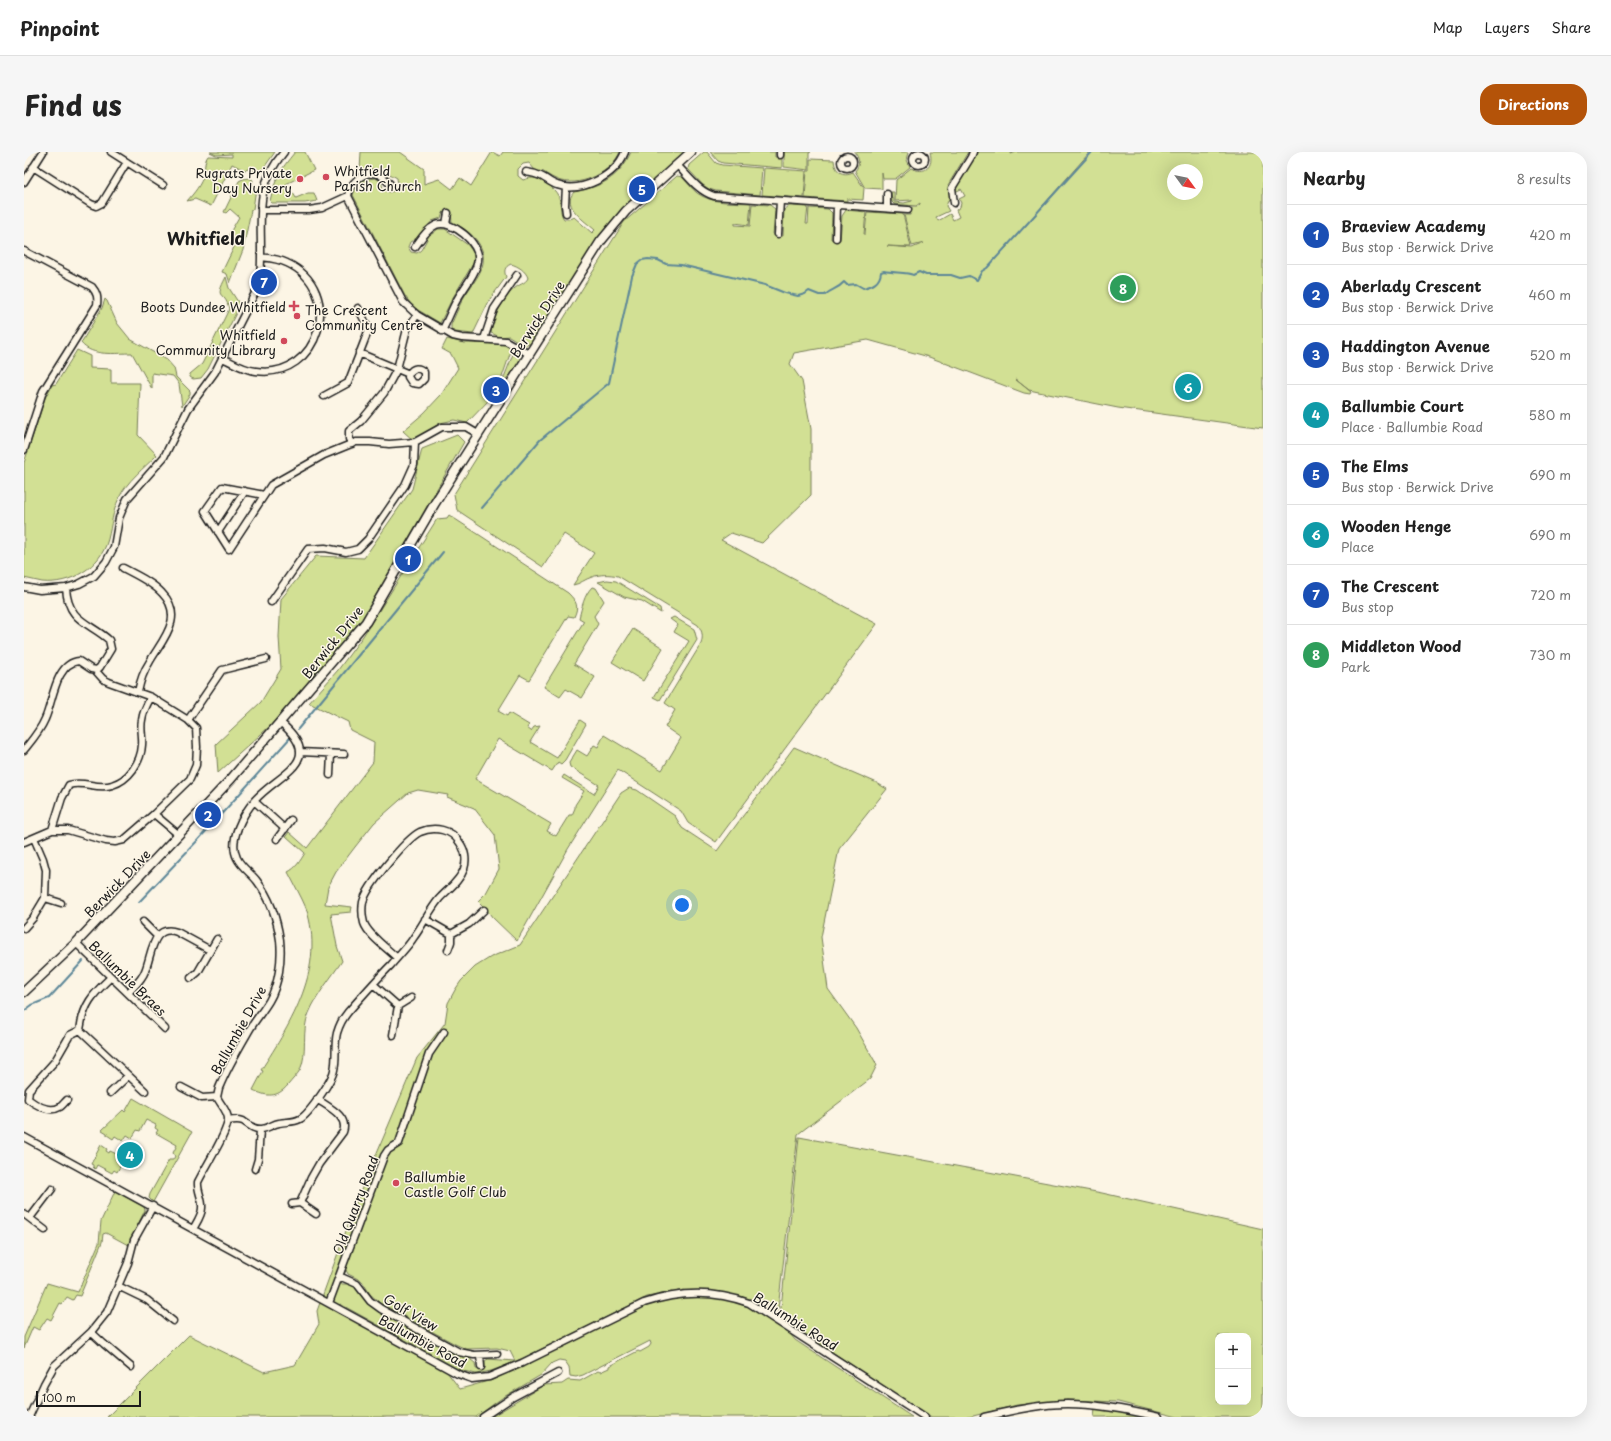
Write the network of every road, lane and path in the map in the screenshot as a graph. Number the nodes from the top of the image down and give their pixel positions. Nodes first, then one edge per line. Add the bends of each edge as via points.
1 (43, 152) edge
2 (111, 152) edge
3 (284, 152) edge
4 (625, 152) edge
5 (691, 152) edge
6 (972, 152) edge
7 (127, 162) junction
8 (677, 165) junction
9 (33, 168) junction
10 (526, 172) dead end
11 (24, 182) edge
12 (390, 184) dead end
13 (163, 185) dead end
14 (566, 187) junction
15 (887, 194) dead end
16 (348, 196) junction
17 (780, 201) junction
18 (954, 203) dead end
19 (838, 205) junction
20 (887, 208) junction
21 (260, 210) junction
22 (908, 210) dead end
23 (448, 213) dead end
24 (566, 214) dead end
25 (446, 224) junction
26 (778, 234) dead end
27 (836, 238) dead end
28 (415, 247) dead end
29 (24, 251) edge
30 (261, 257) junction
31 (517, 274) dead end
32 (358, 308) dead end
33 (417, 315) junction
34 (442, 331) junction
35 (484, 339) junction
36 (359, 353) junction
37 (529, 354) junction
38 (223, 358) junction
39 (397, 369) junction
40 (409, 374) dead end
41 (324, 396) dead end
42 (478, 434) junction
43 (415, 442) junction
44 (352, 444) junction
45 (24, 450) edge
46 (245, 491) junction
47 (264, 495) junction
48 (218, 532) junction
49 (123, 568) dead end
50 (24, 587) edge
51 (66, 588) junction
52 (271, 602) dead end
53 (266, 659) dead end
54 (95, 670) junction
55 (138, 692) junction
56 (151, 697) junction
57 (188, 720) junction
58 (280, 722) junction
59 (24, 750) edge
60 (300, 752) junction
61 (331, 754) junction
62 (344, 754) dead end
63 (330, 775) dead end
64 (254, 801) junction
65 (154, 814) junction
66 (291, 820) dead end
67 (285, 829) junction
68 (52, 830) junction
69 (179, 835) junction
70 (34, 838) junction
71 (277, 839) dead end
72 (24, 842) edge
73 (45, 898) junction
74 (61, 903) dead end
75 (484, 910) dead end
76 (425, 918) junction
77 (143, 922) dead end
78 (24, 928) edge
79 (451, 934) junction
80 (157, 936) junction
81 (217, 939) dead end
82 (76, 943) junction
83 (210, 950) junction
84 (448, 950) dead end
85 (397, 958) junction
86 (111, 977) junction
87 (191, 978) dead end
88 (373, 984) junction
89 (24, 992) edge
90 (128, 993) junction
91 (411, 998) dead end
92 (398, 1006) junction
93 (165, 1029) dead end
94 (80, 1030) junction
95 (444, 1032) dead end
96 (393, 1035) dead end
97 (128, 1076) junction
98 (181, 1087) dead end
99 (145, 1091) dead end
100 (110, 1093) dead end
101 (217, 1097) junction
102 (26, 1098) edge
103 (67, 1100) dead end
104 (317, 1100) junction
105 (228, 1121) junction
106 (260, 1130) junction
107 (24, 1137) edge
108 (255, 1169) dead end
109 (52, 1189) dead end
110 (300, 1203) junction
111 (292, 1204) dead end
112 (153, 1206) junction
113 (24, 1214) edge
114 (316, 1214) dead end
115 (30, 1218) junction
116 (193, 1229) junction
117 (45, 1230) dead end
118 (340, 1276) junction
119 (118, 1286) junction
120 (329, 1304) junction
121 (173, 1321) dead end
122 (91, 1332) junction
123 (497, 1354) dead end
124 (480, 1355) junction
125 (131, 1367) dead end
126 (481, 1367) dead end
127 (558, 1373) dead end
128 (30, 1417) edge
129 (483, 1417) edge
130 (925, 1417) edge
131 (984, 1417) edge
132 (1159, 1417) edge

1 - 9 street
2 - 7 street
3 - 21 street via 266,182
4 - 14 street via 616,168 607,175 595,182
5 - 8 street, Berwick Drive
6 - 18 street via 952,188
7 - 9 street via 102,203 96,206
7 - 13 street
8 - 17 street via 698,188 714,196
8 - 37 street, Berwick Drive via 626,211 601,241
9 - 11 street
10 - 14 street
12 - 16 street via 379,174 359,177 353,183
14 - 24 street
15 - 20 street
16 - 21 street via 322,208
16 - 33 street via 403,302
17 - 19 street
17 - 26 street
19 - 20 street
19 - 27 street
20 - 22 street
21 - 30 street
23 - 25 street
25 - 28 street via 430,229
25 - 34 street via 472,242 479,259
29 - 45 street via 92,287 98,298 97,305 43,391
30 - 38 street via 261,278
30 - 38 street via 288,263 311,283 320,305 321,316 316,336 310,347 293,364 271,372 246,369
31 - 35 street via 494,309
32 - 36 street via 369,328
33 - 34 street
33 - 39 street via 407,329
34 - 35 street via 462,338
35 - 37 street via 506,341
36 - 39 street
36 - 41 street via 348,383
37 - 42 street, Berwick Drive
38 - 51 street via 188,409 164,457 127,500 121,514 114,547 106,562 94,576
39 - 40 street
39 - 44 street via 384,393 361,421 349,431
42 - 43 street via 466,427 442,427
42 - 58 street, Berwick Drive via 366,622
43 - 44 street
43 - 52 street via 414,465 405,484 368,539 358,549 346,552 325,548 308,549
44 - 47 street via 324,455 282,478 271,485
46 - 47 street
46 - 48 street
46 - 48 street via 222,487 205,511
47 - 48 street via 229,549
49 - 55 street via 158,589 168,601 171,611 170,628 145,670
50 - 51 street via 40,590
51 - 54 street via 68,601 77,617 110,643 110,652 100,668
53 - 57 street via 222,670
54 - 55 street via 109,682
54 - 59 street via 83,663 74,662 63,670 45,719
55 - 56 street
56 - 57 street
56 - 68 street via 141,722 141,751 135,767 129,775 112,785 69,785
57 - 65 street via 196,728 196,765 190,779
58 - 60 street via 294,734
58 - 69 street, Berwick Drive
60 - 61 street
60 - 64 street, Ballumbie Drive via 293,769
61 - 62 street
61 - 63 street
64 - 67 street
64 - 101 street, Ballumbie Drive via 242,821 234,849 238,859 257,881 276,917 280,962 270,1000 250,1028 222,1080
65 - 68 street via 124,840 115,842 68,830
65 - 69 street
66 - 67 street
67 - 71 street
68 - 70 street
69 - 82 street, Berwick Drive
70 - 72 street
70 - 73 street via 46,870
73 - 74 street
73 - 78 street via 34,918
75 - 79 street via 469,924
76 - 79 street
76 - 85 street via 414,938
76 - 85 street via 464,869 465,858 459,840 442,830 429,829 419,833 405,845 368,890 363,901 362,912 368,931
77 - 80 street
79 - 84 street
80 - 83 street via 171,930
80 - 90 street via 146,971
81 - 83 street
82 - 86 street, Ballumbie Braes
82 - 89 street, Berwick Drive
83 - 87 street via 198,972
85 - 88 street
86 - 90 street, Ballumbie Braes
86 - 94 street via 87,1004
88 - 92 street
88 - 104 street via 342,1021 337,1033 334,1072
90 - 93 street, Ballumbie Braes
91 - 92 street
92 - 96 street
94 - 97 street
94 - 102 street via 70,1035 55,1061 29,1090
95 - 118 street, Old Quarry Road via 429,1054 399,1143 384,1156
97 - 99 street
97 - 100 street
98 - 101 street via 202,1098
101 - 105 street via 227,1114
102 - 103 street via 38,1106 50,1109 59,1108
104 - 106 street via 299,1120 279,1123
104 - 110 street via 338,1114 345,1126 319,1164
105 - 106 street via 242,1121
105 - 116 street via 198,1182 197,1190 203,1206
106 - 108 street
107 - 112 street, Ballumbie Road
109 - 115 street
110 - 111 street
110 - 114 street
112 - 116 street, Ballumbie Road
112 - 119 street via 134,1240
113 - 115 street
115 - 117 street
116 - 120 street, Ballumbie Road
118 - 120 street, Old Quarry Road
118 - 124 street, Golf View via 357,1284 381,1310 460,1352
119 - 121 street via 147,1300
119 - 122 street via 107,1312
120 - 130 street, Ballumbie Road via 458,1374 472,1379 489,1377 522,1363 656,1299 707,1293 732,1297 749,1303
122 - 125 street
122 - 128 street via 54,1366
123 - 124 street, Golf View
124 - 126 street
127 - 129 street via 513,1397
131 - 132 street via 1066,1404 1095,1405

